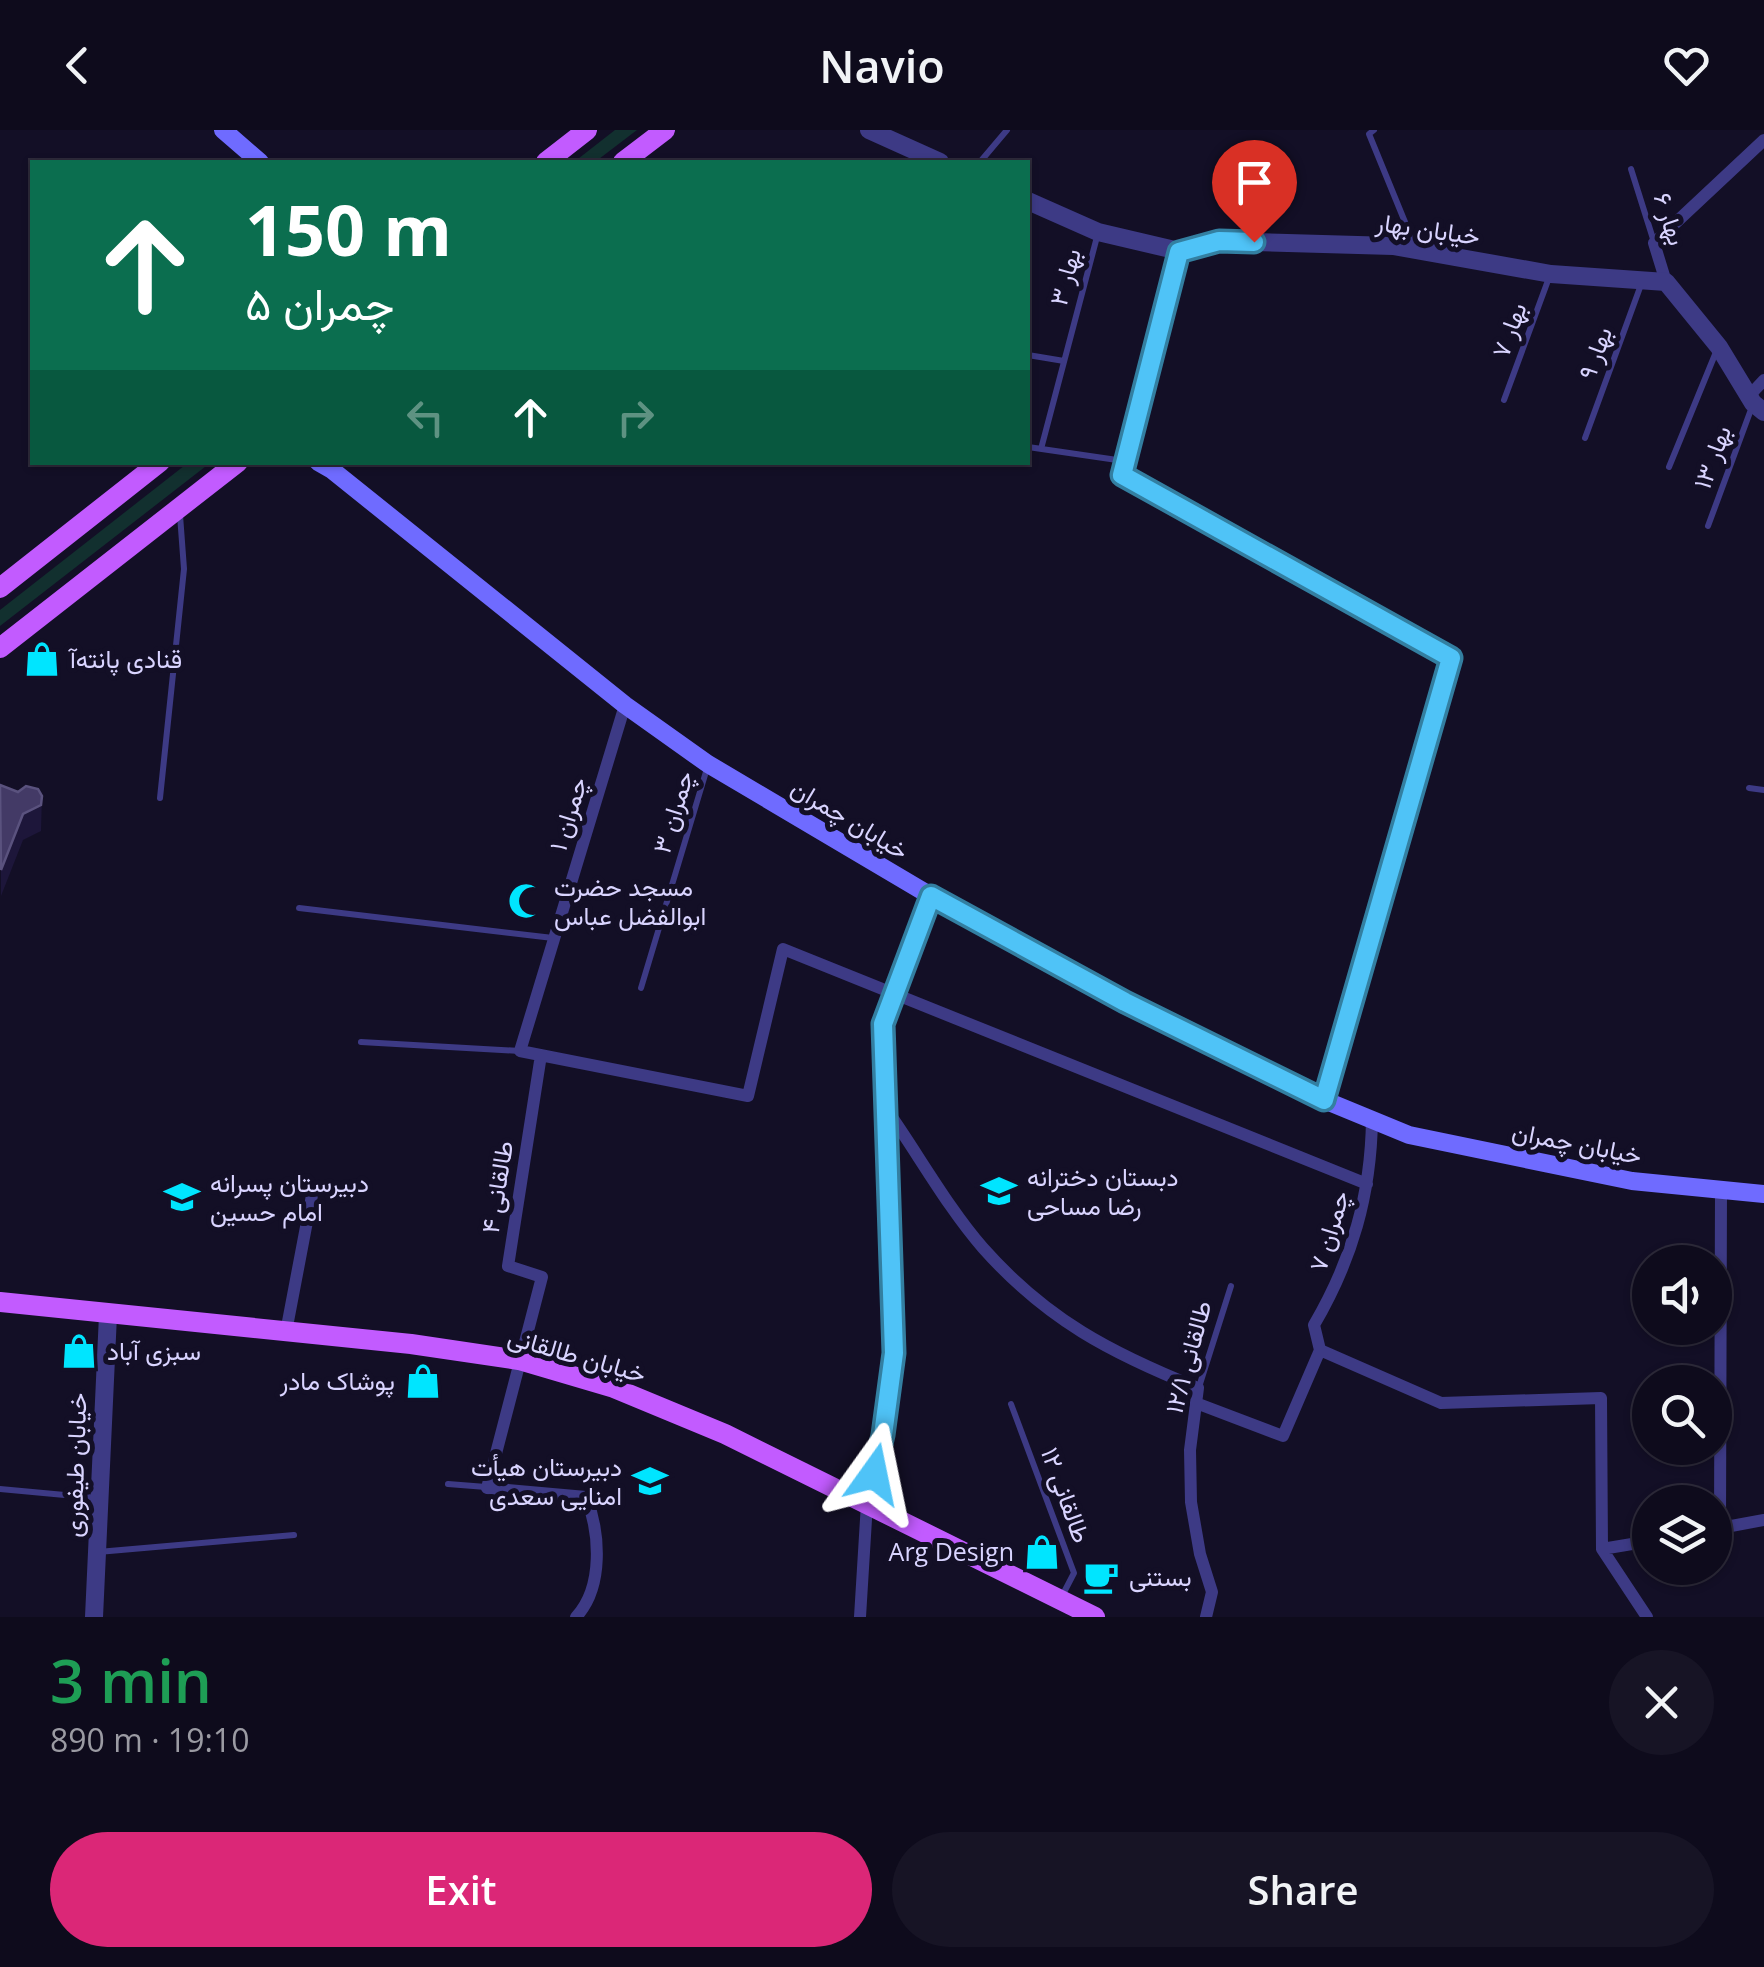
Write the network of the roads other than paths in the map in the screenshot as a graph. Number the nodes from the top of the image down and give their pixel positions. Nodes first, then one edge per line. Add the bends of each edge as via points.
1 (223, 130) edge
2 (587, 130) edge
3 (665, 130) edge
4 (869, 130) edge
5 (1007, 130) edge
6 (1374, 130) edge
7 (1764, 140) edge
8 (258, 160) edge
9 (549, 160) edge
10 (626, 160) edge
11 (936, 160) edge
12 (982, 160) edge
13 (1631, 169) dead end
14 (1030, 202) edge
15 (1098, 232) junction
16 (1654, 243) junction
17 (1417, 250) junction
18 (1179, 252) junction
19 (1551, 274) junction
20 (1642, 281) junction
21 (1666, 282) junction
22 (1718, 346) junction
23 (1030, 355) edge
24 (1064, 361) junction
25 (1764, 380) edge
26 (1504, 400) dead end
27 (1755, 404) edge
28 (1585, 438) dead end
29 (1030, 447) edge
30 (1041, 449) junction
31 (1125, 462) junction
32 (156, 465) edge
33 (234, 465) edge
34 (323, 465) edge
35 (1668, 467) dead end
36 (180, 508) junction
37 (1708, 526) dead end
38 (0, 588) edge
39 (0, 648) edge
40 (624, 705) junction
41 (708, 764) junction
42 (1749, 788) dead end
43 (1764, 790) edge
44 (160, 798) dead end
45 (931, 896) junction
46 (299, 908) dead end
47 (554, 938) junction
48 (641, 988) dead end
49 (894, 994) junction
50 (362, 1042) dead end
51 (520, 1050) junction
52 (541, 1055) junction
53 (1324, 1100) junction
54 (886, 1108) junction
55 (1372, 1119) junction
56 (1367, 1184) junction
57 (314, 1190) dead end
58 (1720, 1190) junction
59 (1764, 1194) edge
60 (1231, 1286) dead end
61 (0, 1302) edge
62 (108, 1315) junction
63 (286, 1332) junction
64 (1320, 1350) junction
65 (520, 1360) junction
66 (1197, 1396) junction
67 (1011, 1404) dead end
68 (448, 1484) dead end
69 (1717, 1485) edge
70 (487, 1488) junction
71 (0, 1489) edge
72 (99, 1498) junction
73 (867, 1503) junction
74 (1764, 1520) edge
75 (1732, 1526) edge
76 (294, 1535) dead end
77 (1632, 1544) edge
78 (1602, 1550) junction
79 (96, 1552) junction
80 (1061, 1599) junction
81 (94, 1617) edge
82 (576, 1617) edge
83 (860, 1617) edge
84 (1095, 1617) edge
85 (1206, 1617) edge
86 (1647, 1617) edge

1 - 8 main road
2 - 9 main road
3 - 10 main road
4 - 11 street
5 - 12 lane
6 - 17 lane via 1369,134
7 - 16 street
13 - 16 lane, بهار ۶
14 - 15 street, خیابان بهار
15 - 18 street, خیابان بهار
15 - 24 lane, بهار ۳
16 - 21 street, بهار ۶
17 - 18 street, خیابان بهار via 1219,241
17 - 19 street, خیابان بهار
18 - 31 street
19 - 20 street, خیابان بهار
19 - 26 lane, بهار ۷
20 - 21 street, خیابان بهار
20 - 28 lane, بهار ۹
21 - 22 street
22 - 27 street
22 - 35 lane
23 - 24 lane
24 - 30 lane, بهار ۳
25 - 27 street
27 - 37 lane, بهار ۱۳
29 - 30 lane
30 - 31 lane
31 - 53 street via 1122,475 1451,658
32 - 38 main road
33 - 36 main road
34 - 40 main road, خیابان چمران
36 - 39 main road
36 - 44 lane via 184,569
40 - 41 main road, خیابان چمران
40 - 47 street, چمران ۱
41 - 45 main road, خیابان چمران
41 - 48 lane, چمران ۳
42 - 43 lane
45 - 49 street
45 - 53 main road, خیابان چمران
46 - 47 lane
47 - 51 street, چمران ۱
49 - 52 street via 783,950 748,1096
49 - 54 street via 883,1024
49 - 56 street
50 - 51 lane
51 - 52 street
52 - 65 street, طالقانی ۴ via 508,1266 542,1277
53 - 55 main road, خیابان چمران
54 - 66 street via 981,1246 1024,1290 1072,1328
54 - 73 street via 894,1353
55 - 56 street, چمران ۷
55 - 58 main road, خیابان چمران via 1409,1134 1632,1180
56 - 64 street, چمران ۷ via 1352,1247 1314,1326
57 - 63 street
58 - 59 main road, خیابان چمران
58 - 69 street
60 - 66 lane, طالقانی ۱۲/۱
61 - 62 main road, خیابان طالقانی
62 - 63 main road, خیابان طالقانی
62 - 72 street, خیابان طیفوری
63 - 65 main road, خیابان طالقانی
64 - 66 street, چمران ۷ via 1283,1436
64 - 78 street via 1442,1403 1601,1398
65 - 70 street
65 - 73 main road, خیابان طالقانی via 614,1388
66 - 85 street, طالقانی ۱۲/۱ via 1191,1502 1212,1592
67 - 80 lane, طالقانی ۱۲ via 1074,1573
68 - 70 lane
70 - 82 street via 586,1497 597,1548 594,1576
71 - 72 lane
72 - 79 street, خیابان طیفوری
73 - 80 main road, خیابان طالقانی
73 - 83 street
74 - 75 street
76 - 79 lane
77 - 78 street
78 - 86 street
79 - 81 street, خیابان طیفوری
80 - 84 main road, خیابان طالقانی

